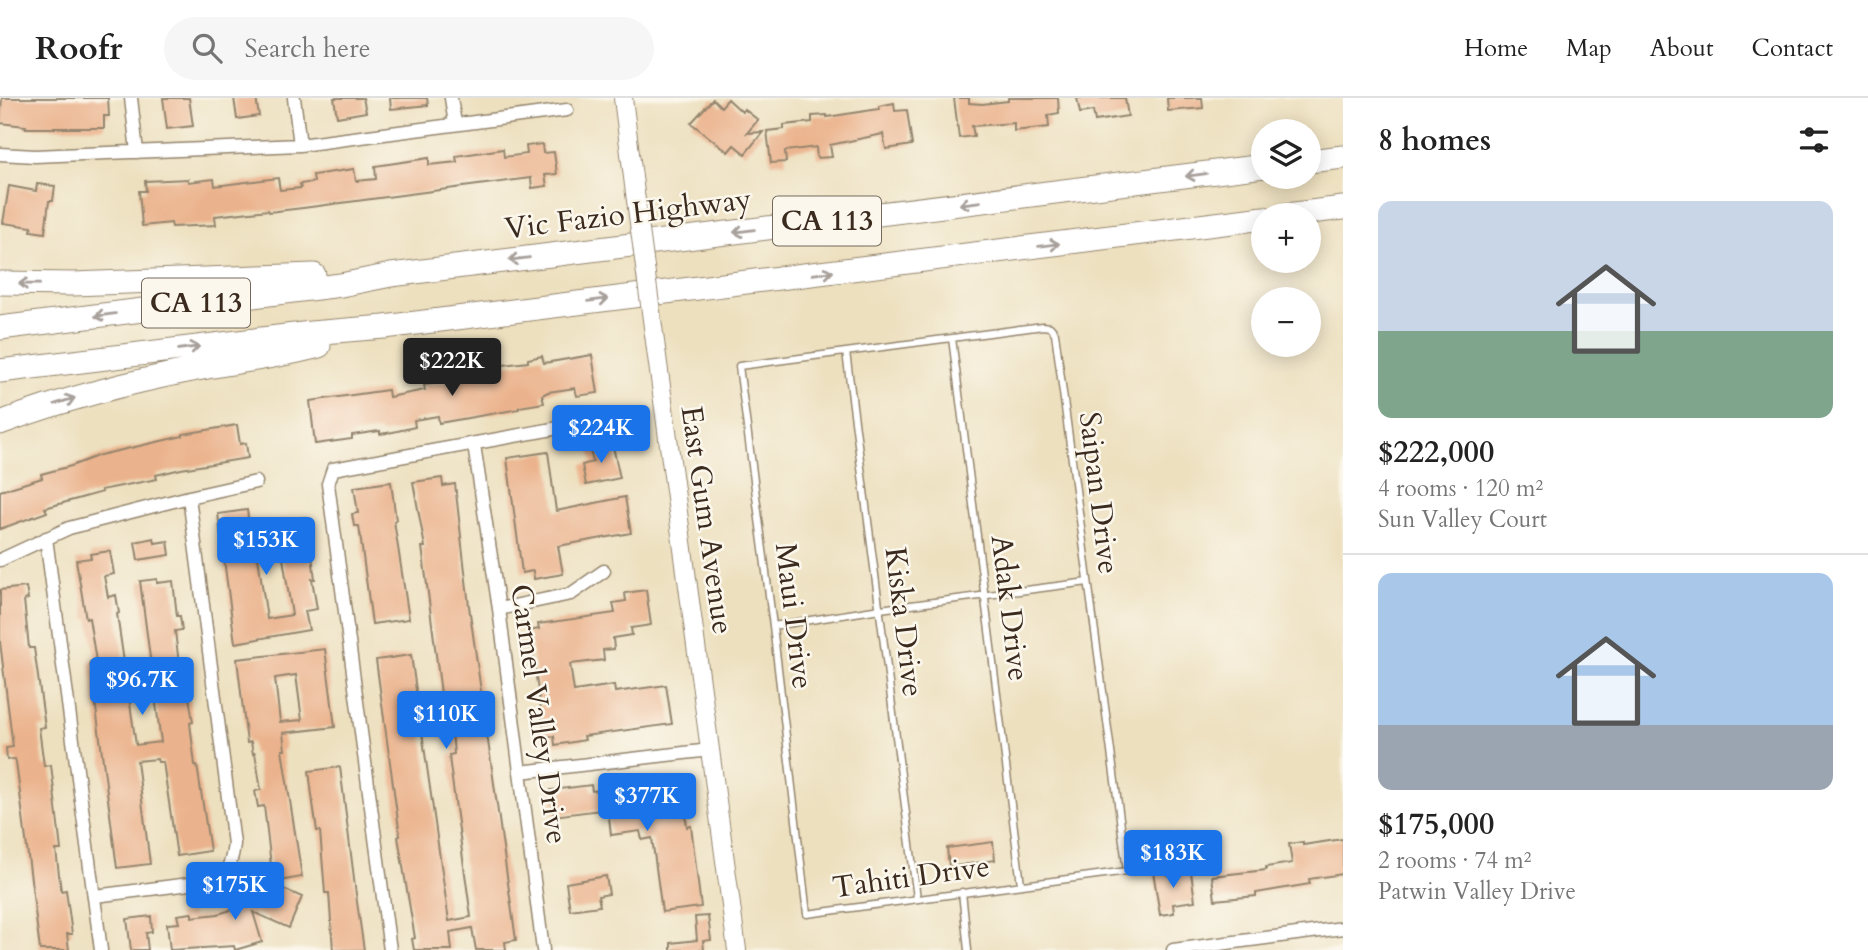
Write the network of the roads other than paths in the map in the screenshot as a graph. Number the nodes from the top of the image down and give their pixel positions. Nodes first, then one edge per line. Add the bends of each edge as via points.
1 (131, 98) edge
2 (294, 98) edge
3 (451, 98) edge
4 (623, 98) edge
5 (567, 110) dead end
6 (455, 124) junction
7 (300, 145) junction
8 (137, 152) junction
9 (0, 154) edge
10 (1342, 157) edge
11 (1321, 160) edge
12 (1251, 168) edge
13 (1343, 208) edge
14 (1321, 211) edge
15 (1251, 220) edge
16 (1343, 223) edge
17 (1217, 224) junction
18 (1321, 224) edge
19 (1251, 225) edge
20 (391, 275) junction
21 (0, 283) edge
22 (384, 327) junction
23 (0, 328) edge
24 (951, 338) junction
25 (846, 352) junction
26 (739, 366) joint
27 (0, 371) edge
28 (0, 424) edge
29 (564, 427) dead end
30 (474, 445) junction
31 (256, 482) dead end
32 (189, 497) junction
33 (46, 538) junction
34 (0, 560) edge
35 (604, 571) dead end
36 (1088, 582) junction
37 (986, 596) junction
38 (499, 609) junction
39 (880, 609) junction
40 (773, 626) junction
41 (710, 750) junction
42 (520, 772) junction
43 (1021, 884) junction
44 (962, 892) junction
45 (95, 895) junction
46 (917, 898) junction
47 (807, 914) joint
48 (1343, 928) edge
49 (101, 950) edge
50 (390, 950) edge
51 (543, 950) edge
52 (737, 950) edge
53 (968, 950) edge
54 (1173, 950) edge

1 - 8 street
2 - 7 street
3 - 6 street
4 - 41 street, East Gum Avenue, bridge
5 - 6 street
6 - 7 street
7 - 8 street
8 - 9 street
10 - 11 highway
12 -> 20 highway, Vic Fazio Highway / CA 113
13 - 14 highway
15 - 17 highway, CA 113
16 - 18 highway
17 - 19 highway
22 -> 17 highway, CA 113
20 -> 21 highway
20 -> 23 highway, Vic Fazio Highway / CA 113
27 -> 22 highway, CA 113
28 -> 22 highway via 117,387 313,347
24 - 25 lane, Saipan Drive
24 - 36 lane, Saipan Drive via 1044,326 1055,333
24 - 37 lane, Adak Drive
25 - 26 lane, Saipan Drive
25 - 39 lane, Kiska Drive
26 - 40 lane, Maui Drive
29 - 30 street
30 - 38 street, Carmel Valley Drive
30 - 50 street via 333,469 328,484
31 - 32 street
32 - 33 street
32 - 45 street via 234,844 232,864 222,876 205,883
33 - 34 street
33 - 45 street
35 - 38 street via 571,594
36 - 37 lane
36 - 43 lane, Saipan Drive via 1127,871
37 - 39 lane
37 - 43 lane, Adak Drive
38 - 42 street, Carmel Valley Drive
39 - 40 lane
39 - 46 lane, Kiska Drive
40 - 47 lane, Maui Drive
41 - 42 street
41 - 52 street, East Gum Avenue
42 - 51 street, Carmel Valley Drive
43 - 44 lane, Tahiti Drive
44 - 46 lane, Tahiti Drive
44 - 53 lane
45 - 49 street
46 - 47 lane, Tahiti Drive
48 - 54 street

